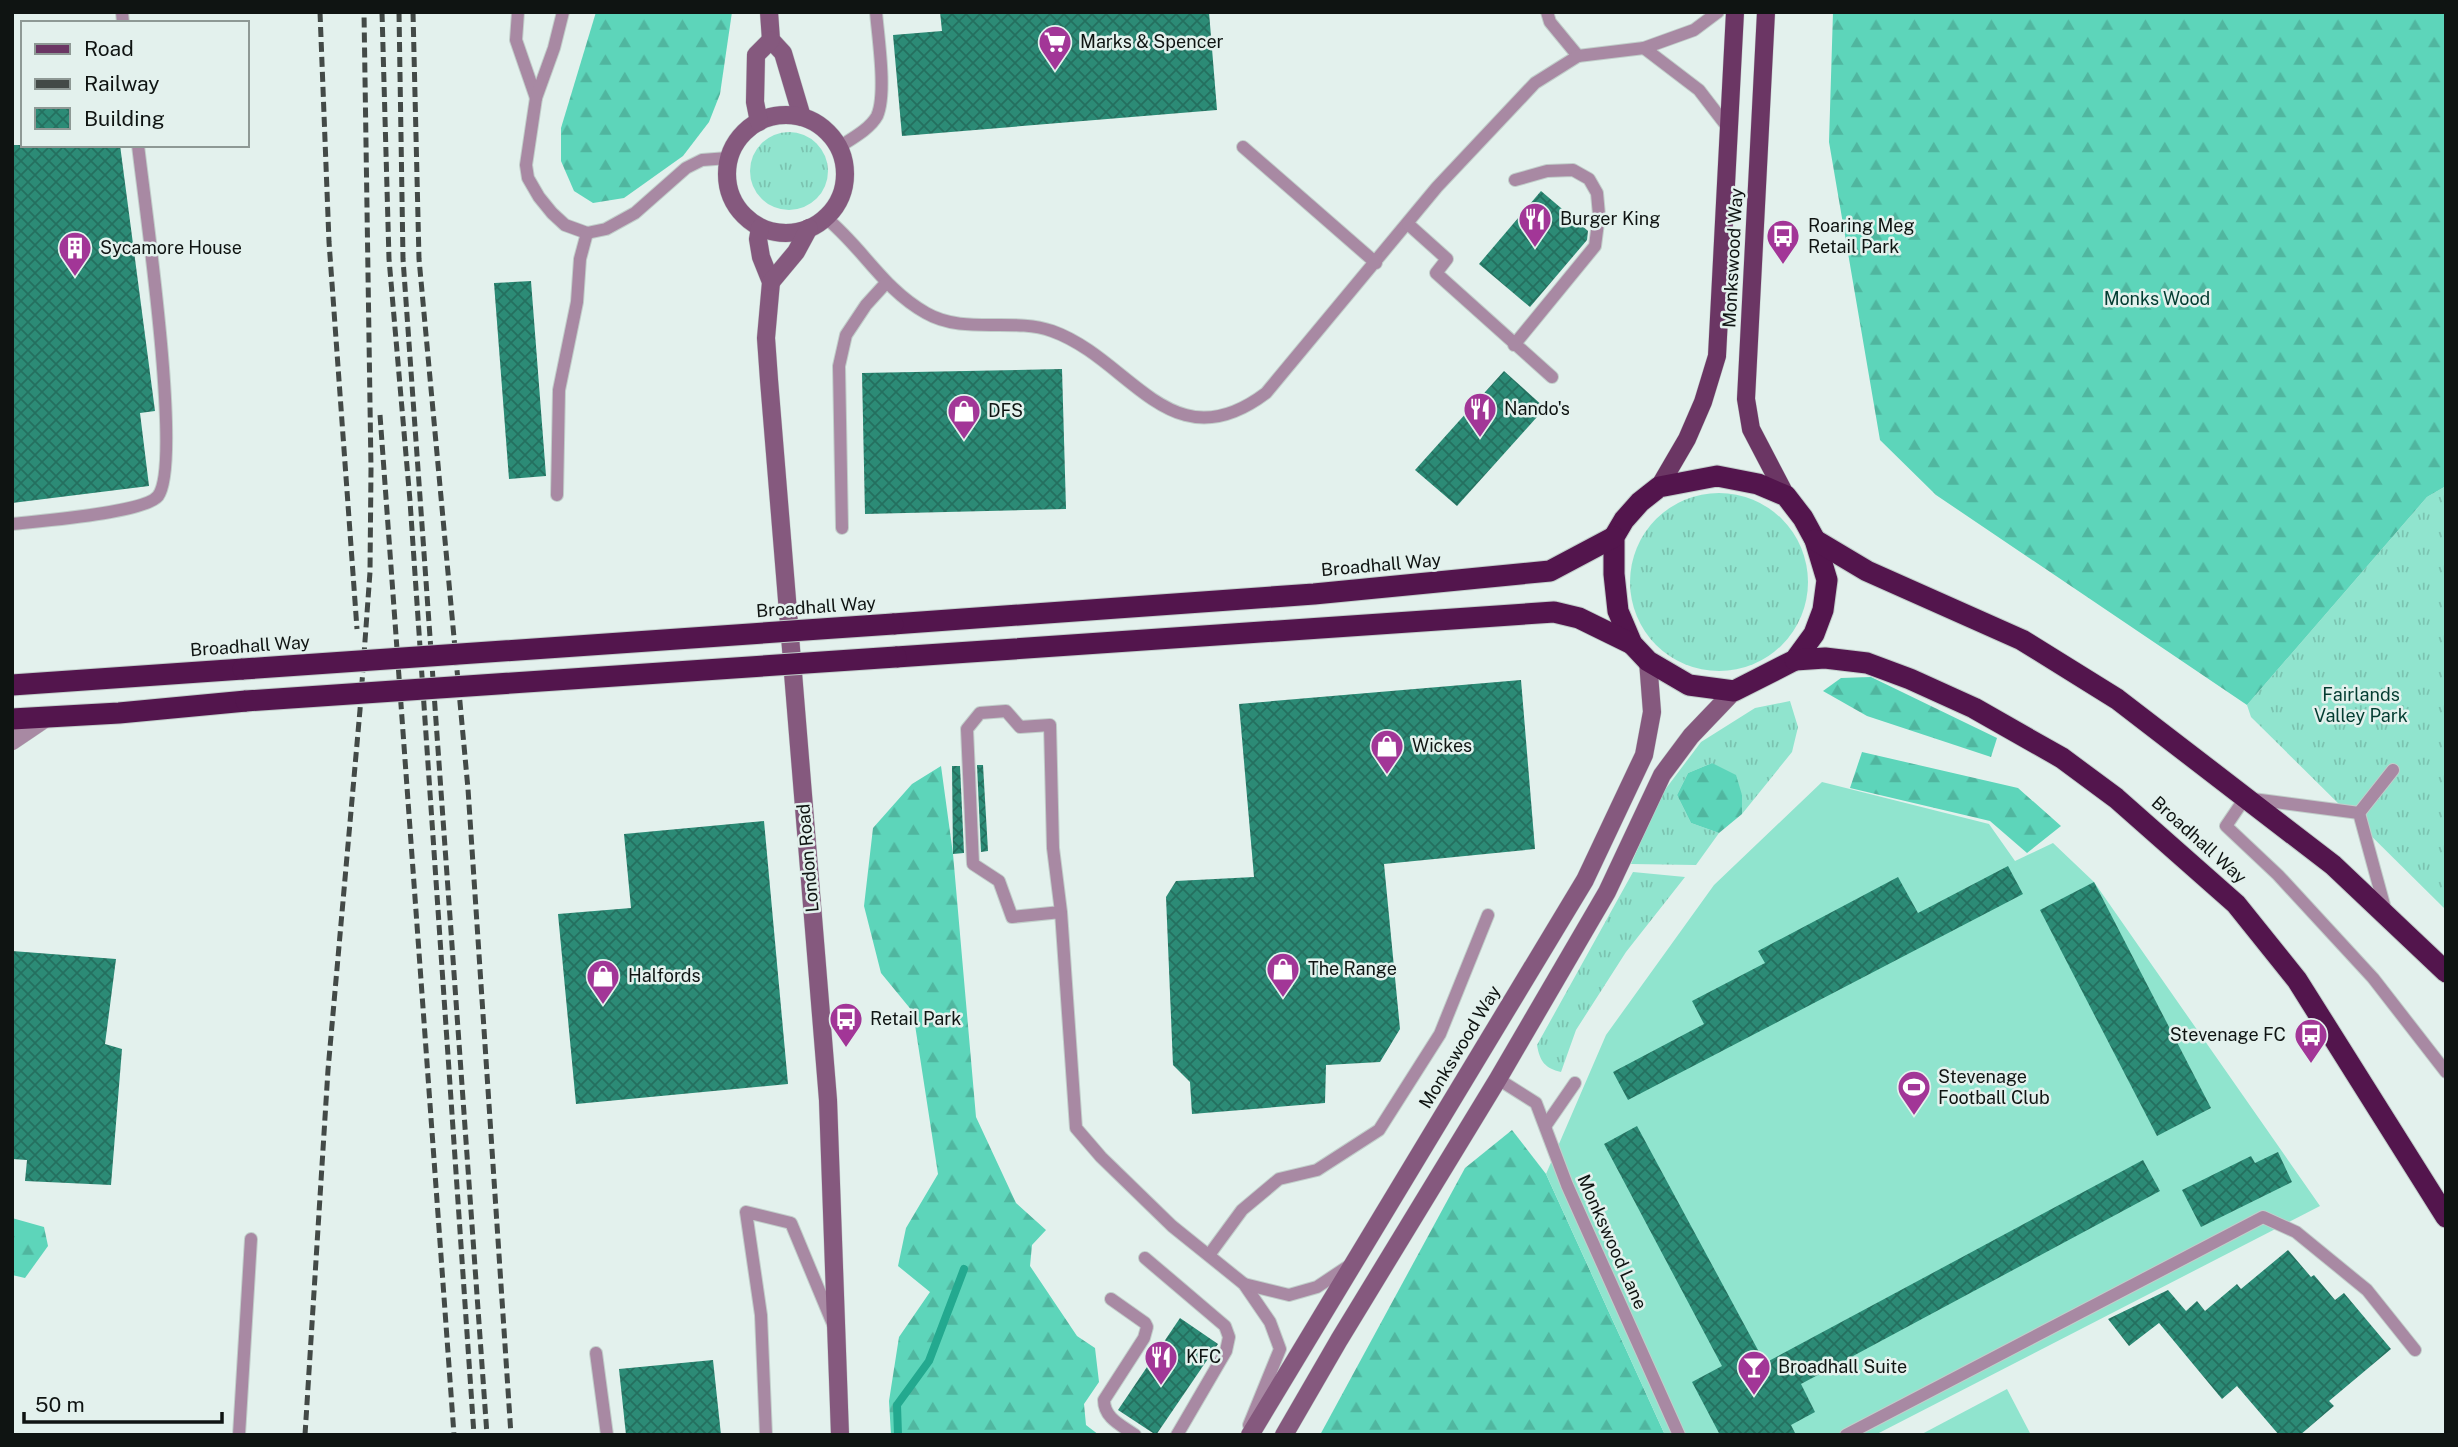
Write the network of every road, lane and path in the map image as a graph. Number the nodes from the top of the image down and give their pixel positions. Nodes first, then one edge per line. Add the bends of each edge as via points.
1 (518, 12) edge
2 (564, 12) edge
3 (769, 12) edge
4 (876, 12) edge
5 (1547, 12) edge
6 (1718, 12) edge
7 (1735, 12) edge
8 (1766, 12) edge
9 (771, 40) junction
10 (1644, 48) junction
11 (1578, 56) junction
12 (536, 99) junction
13 (802, 117) junction
14 (759, 122) junction
15 (1729, 129) junction
16 (138, 147) edge
17 (839, 147) junction
18 (1243, 147) dead end
19 (728, 158) junction
20 (1515, 180) dead end
21 (826, 218) junction
22 (1408, 224) junction
23 (760, 228) junction
24 (809, 228) junction
25 (587, 233) junction
26 (1376, 263) junction
27 (771, 282) junction
28 (886, 283) junction
29 (1514, 345) junction
30 (1552, 377) dead end
31 (1659, 486) junction
32 (557, 495) dead end
33 (1786, 496) junction
34 (12, 524) edge
35 (842, 528) dead end
36 (1614, 537) junction
37 (1815, 540) junction
38 (1632, 644) junction
39 (1795, 660) junction
40 (1648, 661) junction
41 (12, 676) edge
42 (37, 684) junction
43 (12, 685) edge
44 (1734, 691) junction
45 (46, 718) junction
46 (12, 719) edge
47 (12, 741) edge
48 (2393, 770) dead end
49 (2245, 798) junction
50 (2359, 813) junction
51 (1061, 912) junction
52 (1488, 915) dead end
53 (2387, 916) junction
54 (2446, 972) edge
55 (2446, 1072) edge
56 (1499, 1079) junction
57 (1575, 1083) dead end
58 (1546, 1125) junction
59 (2446, 1217) edge
60 (251, 1240) dead end
61 (1209, 1255) junction
62 (1145, 1258) dead end
63 (1354, 1262) junction
64 (1244, 1284) junction
65 (1111, 1299) dead end
66 (834, 1327) junction
67 (2416, 1350) dead end
68 (596, 1353) dead end
69 (239, 1435) edge
70 (607, 1435) edge
71 (766, 1435) edge
72 (840, 1435) edge
73 (1135, 1435) edge
74 (1177, 1435) edge
75 (1245, 1435) edge
76 (1250, 1435) edge
77 (1284, 1435) edge
78 (1679, 1435) edge
79 (1846, 1435) edge

1 - 12 lane via 516,40
2 - 12 lane
3 - 9 main road
4 - 17 lane via 882,97 877,116
5 - 11 lane
6 - 10 lane via 1694,30
7 - 15 main road, Monkswood Way
8 - 33 main road, Monkswood Way via 1746,399 1751,429
9 - 13 main road via 783,54
9 - 14 main road via 756,55
10 - 11 lane
10 - 15 lane via 1699,90
11 - 22 lane via 1535,83
12 - 25 lane via 528,178 552,213 565,225
13 - 14 main road via 770,117
13 - 17 main road via 830,134
14 - 19 main road via 737,140
15 - 31 main road, Monkswood Way via 1717,356 1687,439
16 - 34 lane via 166,406 165,482 157,498 134,508
17 - 21 main road via 845,182 839,202
18 - 26 lane
19 - 23 main road via 730,195 741,213
19 - 25 lane via 702,160 686,168 635,213 606,229
20 - 29 lane via 1573,170 1589,179 1597,193 1599,215 1595,246
21 - 24 main road
21 - 28 lane
22 - 26 lane
22 - 29 lane via 1447,259 1436,273
23 - 24 main road via 793,233
23 - 27 main road, London Road via 761,257
24 - 27 main road
25 - 32 lane via 559,390
26 - 28 lane via 1266,393 1247,407 1194,417 1171,412 1078,342 1051,330 956,323 929,315
27 - 66 main road, London Road via 766,338 828,1100
28 - 35 lane via 846,335 839,366
29 - 30 lane
31 - 33 highway via 1717,477 1758,484
31 - 36 highway via 1624,520
33 - 37 highway
36 - 38 highway via 1618,611
36 - 42 highway, Broadhall Way, bridge via 1550,571 1511,576 1314,594
37 - 39 highway via 1827,580 1823,610 1814,634
37 - 49 highway via 1867,571 2022,640 2117,699
38 - 40 highway
38 - 45 highway, bridge via 1579,618 1554,612
39 - 44 highway
39 - 59 highway, Broadhall Way via 1867,663 1910,678 2062,758 2116,798 2236,904 2297,980
40 - 44 highway via 1689,685
40 - 63 main road, Monkswood Way via 1652,712 1644,755 1585,880
41 - 42 main road
42 - 43 highway, Broadhall Way
44 - 56 main road via 1662,775 1607,892
45 - 46 highway
45 - 47 street
48 - 50 lane
49 - 50 lane
49 - 53 highway via 2333,865
49 - 55 lane via 2226,826 2373,978
50 - 53 lane
51 - 51 lane via 1053,848 1050,725 1020,727 1006,711 979,713 967,729 972,864 999,881 1012,917
51 - 61 lane via 1076,1128 1172,1226
52 - 61 lane via 1440,1034 1379,1130 1317,1170 1269,1187 1242,1210
53 - 54 highway
56 - 58 lane, Monkswood Lane via 1536,1102
56 - 77 main road
57 - 58 lane
58 - 78 lane, Monkswood Lane via 1567,1185
60 - 69 lane
61 - 64 lane
62 - 74 lane via 1225,1326 1229,1337 1226,1351
63 - 64 lane via 1317,1287 1289,1295
63 - 76 main road, Monkswood Way
64 - 75 lane via 1270,1322 1280,1349
65 - 73 lane via 1147,1327 1104,1400 1108,1416
66 - 71 lane via 791,1223 746,1212 761,1315
66 - 72 main road, London Road
67 - 79 lane via 2367,1290 2296,1232 2263,1217
68 - 70 lane

